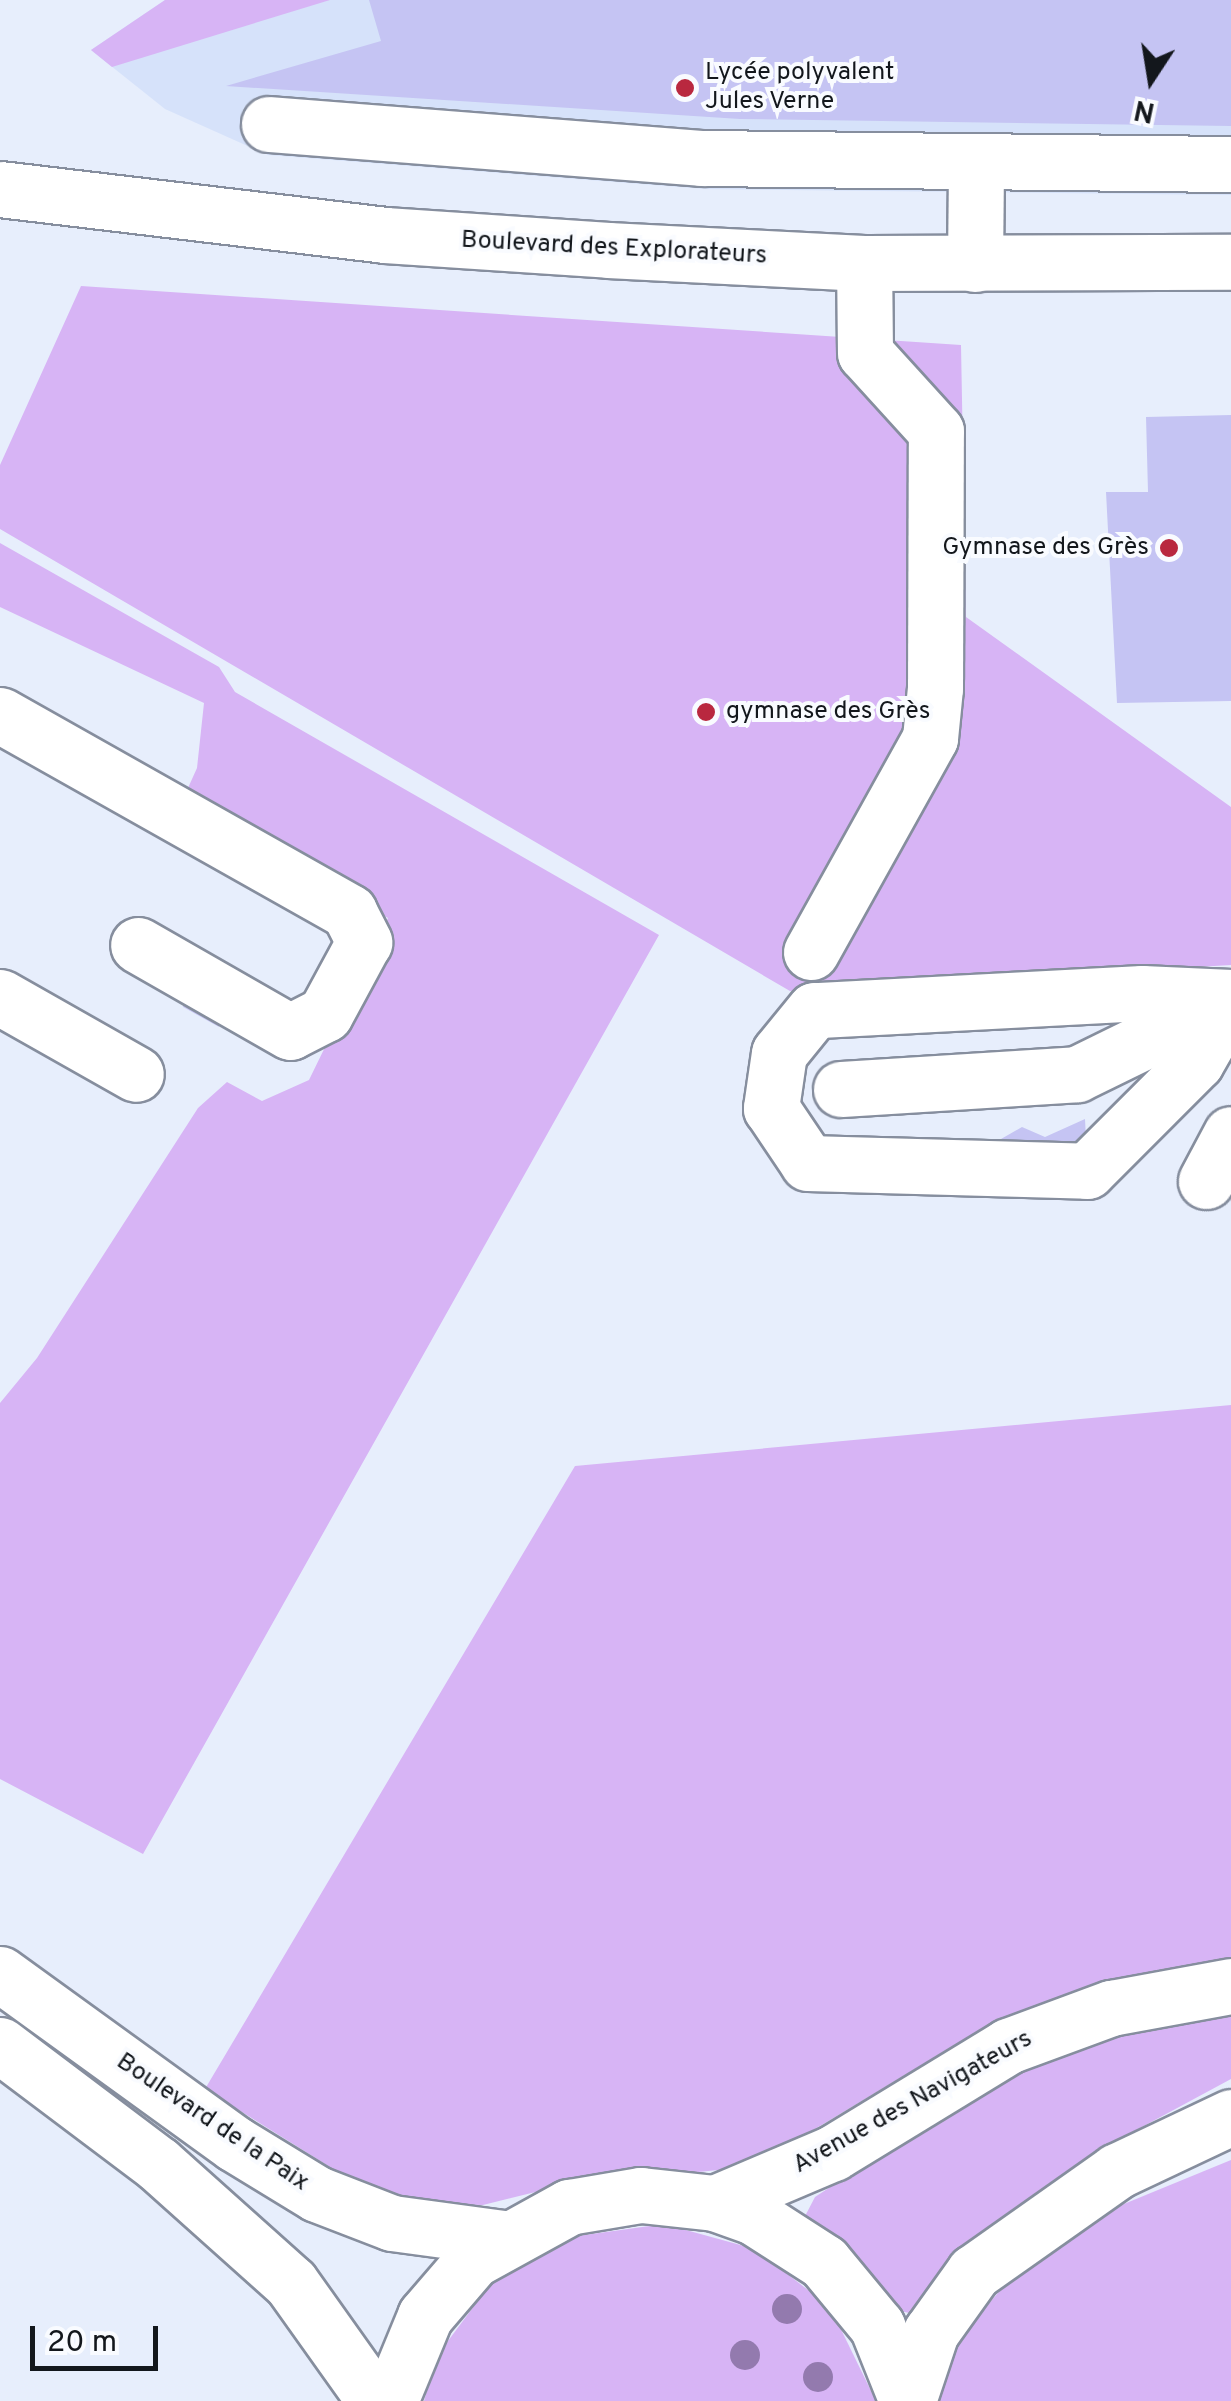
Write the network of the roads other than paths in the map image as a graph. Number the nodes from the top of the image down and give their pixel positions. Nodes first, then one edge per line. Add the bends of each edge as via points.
1 (269, 124) dead end
2 (976, 163) junction
3 (1231, 164) edge
4 (0, 189) edge
5 (1231, 262) edge
6 (864, 263) junction
7 (974, 264) junction
8 (0, 715) edge
9 (138, 945) dead end
10 (811, 952) dead end
11 (0, 996) edge
12 (1231, 999) edge
13 (136, 1074) dead end
14 (841, 1089) dead end
15 (0, 1974) edge
16 (1231, 1986) edge
17 (0, 2045) edge
18 (1231, 2116) edge
19 (714, 2203) junction
20 (503, 2238) junction
21 (376, 2401) edge
22 (390, 2401) edge
23 (908, 2401) edge

1 - 2 main road via 702,158
2 - 3 main road
2 - 7 main road
4 - 6 main road, Boulevard des Explorateurs via 385,235
5 - 7 main road, Boulevard des Explorateurs
6 - 7 main road, Boulevard des Explorateurs
6 - 10 main road via 865,353 936,430 935,688 930,738
8 - 9 main road via 349,912 364,942 325,1014 290,1032
11 - 13 main road
12 - 12 main road via 1142,993 814,1010 780,1052 771,1108 808,1163 1087,1170 1196,1062
12 - 14 main road via 1078,1074
15 - 20 main road, Boulevard de la Paix via 235,2144 317,2194 392,2223
16 - 19 main road, Avenue des Navigateurs via 1111,2008 1008,2046 832,2152
17 - 21 main road via 158,2164 291,2283
18 - 23 main road via 1118,2170 974,2272 931,2332
19 - 20 main road via 642,2195 605,2199 569,2207
19 - 23 main road via 791,2237 853,2292 890,2350
20 - 22 main road via 460,2273 425,2316

